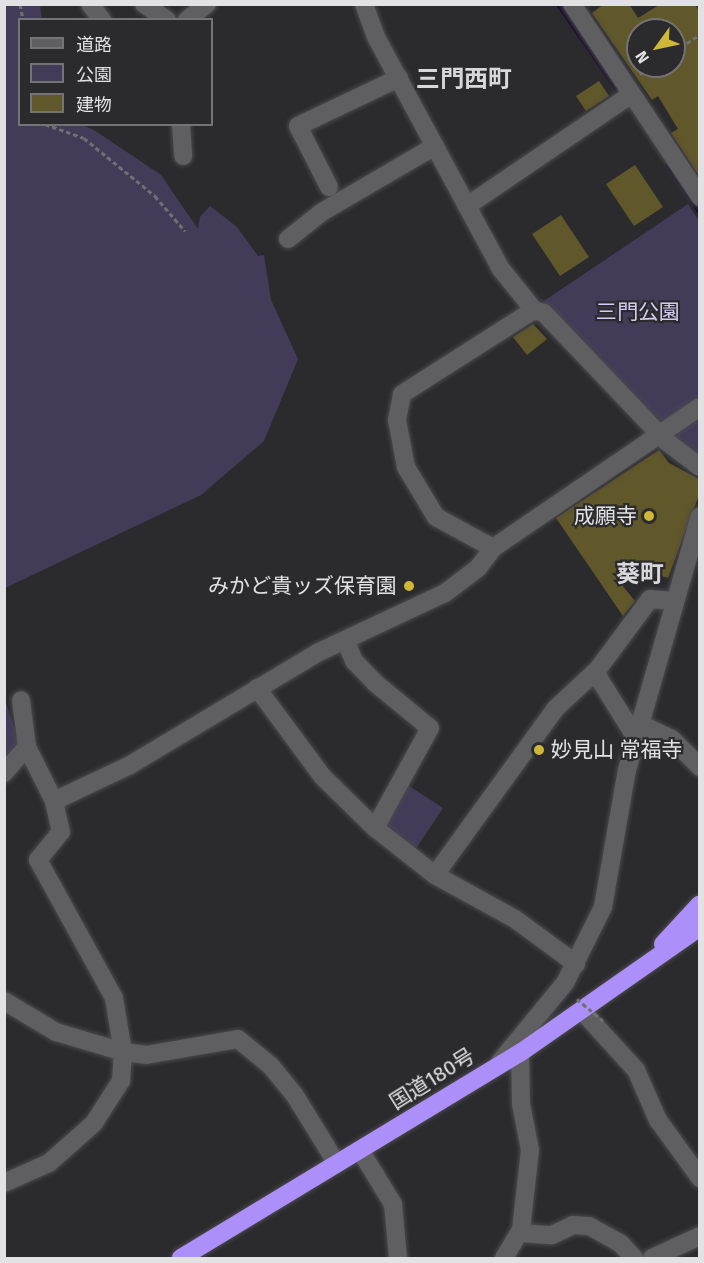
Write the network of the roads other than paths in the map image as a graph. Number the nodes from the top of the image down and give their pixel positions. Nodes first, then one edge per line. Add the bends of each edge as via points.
1 (90, 4) edge
2 (144, 4) edge
3 (207, 4) edge
4 (364, 4) edge
5 (572, 4) edge
6 (100, 18) edge
7 (164, 18) edge
8 (190, 18) edge
9 (399, 78) junction
10 (632, 94) junction
11 (181, 126) edge
12 (435, 146) junction
13 (183, 156) dead end
14 (329, 187) dead end
15 (699, 198) edge
16 (467, 206) junction
17 (288, 239) dead end
18 (534, 310) junction
19 (699, 407) edge
20 (662, 435) junction
21 (699, 467) edge
22 (699, 516) edge
23 (493, 548) junction
24 (673, 600) junction
25 (346, 642) junction
26 (595, 672) junction
27 (257, 688) junction
28 (21, 700) dead end
29 (638, 731) junction
30 (27, 747) junction
31 (699, 768) edge
32 (4, 773) edge
33 (54, 801) junction
34 (375, 828) junction
35 (435, 875) junction
36 (699, 904) edge
37 (699, 927) edge
38 (576, 964) junction
39 (637, 972) junction
40 (4, 1001) edge
41 (580, 1006) junction
42 (123, 1052) junction
43 (520, 1053) junction
44 (499, 1064) junction
45 (360, 1150) junction
46 (337, 1164) junction
47 (699, 1178) edge
48 (4, 1183) edge
49 (520, 1233) junction
50 (699, 1236) edge
51 (188, 1257) edge
52 (398, 1258) edge
53 (504, 1258) edge
54 (634, 1258) edge
55 (652, 1258) edge

1 - 6 street
2 - 7 street
3 - 8 street
4 - 9 street
5 - 10 street
9 - 12 street
9 - 14 street via 298,126
10 - 15 street
10 - 16 street
11 - 13 street
12 - 16 street
12 - 17 street via 322,212
16 - 18 street via 501,268
18 - 20 street via 544,313
18 - 23 street via 402,394 397,420 406,467 436,517
19 - 20 street
20 - 21 street
20 - 23 street
22 - 24 street
23 - 25 street via 478,568 445,592
24 - 26 street via 650,599
24 - 29 street
25 - 27 street
25 - 34 street via 354,661 374,682 430,728
26 - 29 street
26 - 35 street via 555,709
27 - 33 street via 130,765
27 - 34 street via 322,776
28 - 30 street
29 - 31 street via 672,740
29 - 38 street via 603,908
30 - 32 street
30 - 33 street
33 - 42 street via 59,840 39,860 114,998
34 - 35 street
35 - 38 street via 515,919
36 - 39 highway
37 - 39 highway, 国道180号
38 - 44 street via 544,1013
39 - 41 highway, 国道180号
40 - 42 street via 56,1032
41 - 43 highway, 国道180号
41 - 47 street via 636,1070 658,1120
42 - 46 street via 146,1055 238,1039 272,1066
42 - 48 street via 121,1081 94,1123 49,1163
43 - 44 highway, 国道180号
43 - 49 street via 521,1104 530,1150
44 - 45 highway, 国道180号
45 - 46 highway, 国道180号
45 - 52 street via 393,1204
46 - 51 highway, 国道180号
49 - 53 street
49 - 54 street via 552,1235 573,1225 589,1226 621,1244
50 - 55 street

